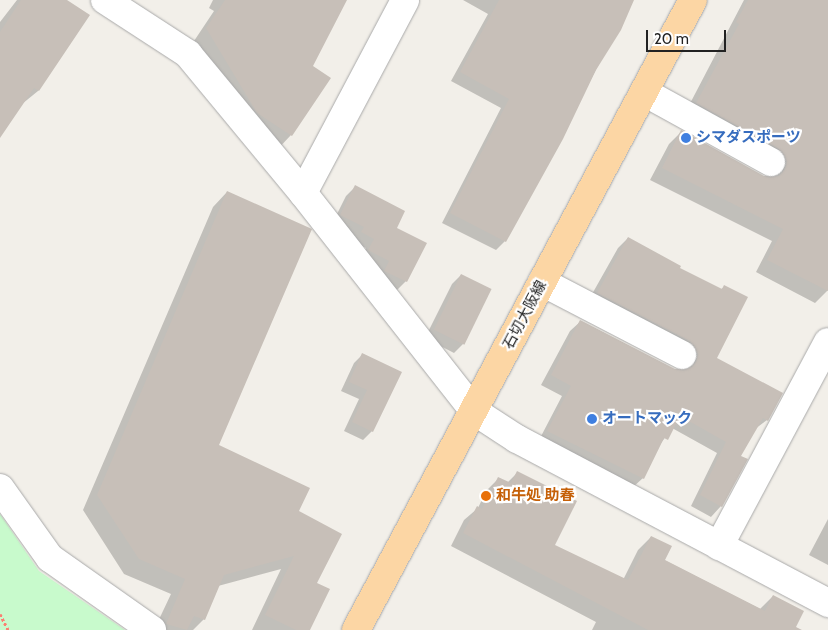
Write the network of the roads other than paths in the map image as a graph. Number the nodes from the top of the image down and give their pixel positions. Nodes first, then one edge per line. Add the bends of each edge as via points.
1 (105, 0) edge
2 (405, 0) edge
3 (693, 0) edge
4 (644, 92) junction
5 (771, 162) dead end
6 (303, 193) junction
7 (542, 282) junction
8 (828, 342) edge
9 (682, 355) dead end
10 (474, 411) junction
11 (0, 488) edge
12 (719, 546) junction
13 (828, 603) edge
14 (152, 630) edge
15 (356, 630) edge

1 - 6 street via 188,54
2 - 6 street
3 - 4 main road, 石切大阪線
4 - 5 street
4 - 7 main road, 石切大阪線
6 - 10 street
7 - 9 street
7 - 10 main road, 石切大阪線
8 - 12 street
10 - 12 street via 517,440
10 - 15 main road, 石切大阪線
11 - 14 street via 50,558
12 - 13 street

